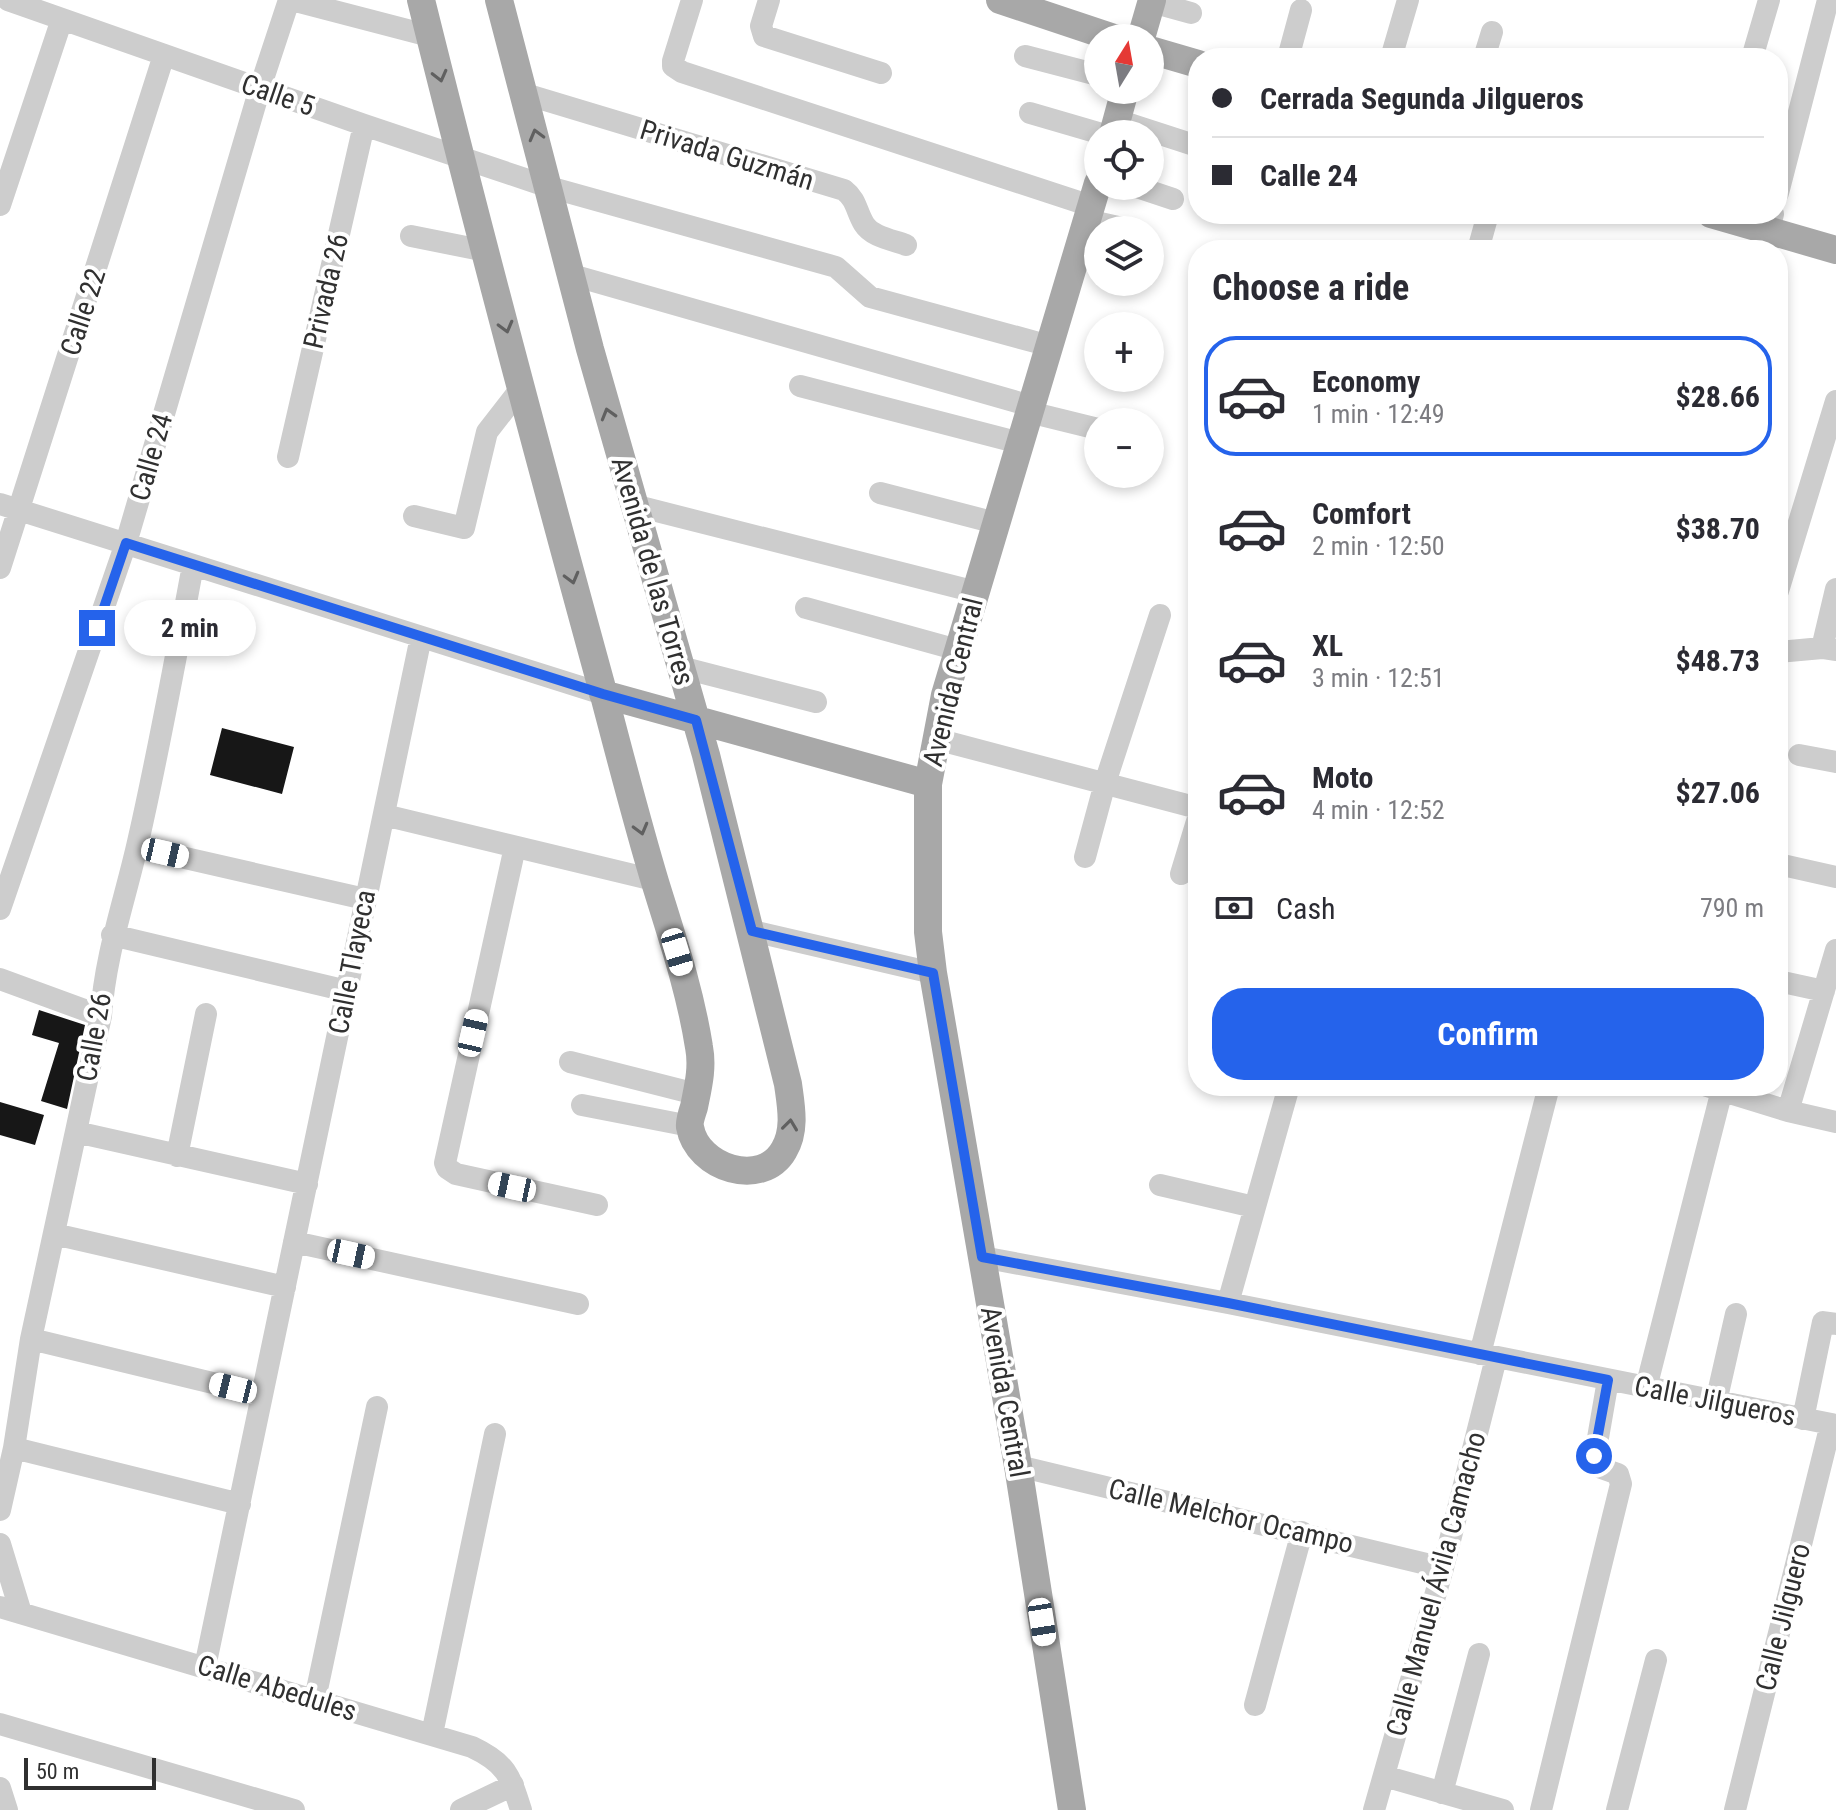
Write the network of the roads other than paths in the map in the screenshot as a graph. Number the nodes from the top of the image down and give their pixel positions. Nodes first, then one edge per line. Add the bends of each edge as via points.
1 (8, 0) edge
2 (290, 0) edge
3 (421, 0) edge
4 (499, 0) edge
5 (692, 0) edge
6 (769, 0) edge
7 (1000, 0) edge
8 (1408, 0) edge
9 (1769, 0) edge
10 (1828, 0) edge
11 (1152, 1) edge
12 (42, 6) edge
13 (1301, 10) dead end
14 (1191, 13) dead end
15 (62, 19) junction
16 (1145, 24) edge
17 (1084, 28) edge
18 (1492, 32) dead end
19 (430, 36) junction
20 (1291, 48) edge
21 (1394, 48) edge
22 (1487, 48) edge
23 (1755, 48) edge
24 (1164, 54) edge
25 (164, 55) junction
26 (1025, 56) dead end
27 (1188, 61) edge
28 (1084, 71) edge
29 (881, 73) dead end
30 (260, 88) junction
31 (525, 94) junction
32 (1030, 113) dead end
33 (1084, 124) edge
34 (364, 125) junction
35 (1164, 139) edge
36 (1188, 144) edge
37 (1788, 154) edge
38 (459, 156) junction
39 (549, 187) junction
40 (1164, 196) edge
41 (1173, 199) dead end
42 (1092, 203) edge
43 (0, 205) edge
44 (1110, 216) edge
45 (1743, 224) edge
46 (1768, 232) edge
47 (411, 236) dead end
48 (906, 245) dead end
49 (1836, 250) edge
50 (486, 251) junction
51 (572, 275) junction
52 (1050, 346) junction
53 (800, 386) dead end
54 (522, 387) junction
55 (1836, 401) edge
56 (1030, 409) junction
57 (1084, 425) edge
58 (1020, 443) junction
59 (288, 457) dead end
60 (880, 493) dead end
61 (633, 505) junction
62 (10, 507) edge
63 (414, 516) dead end
64 (996, 523) junction
65 (126, 543) junction
66 (1788, 558) edge
67 (193, 565) junction
68 (0, 568) edge
69 (1836, 589) edge
70 (976, 592) junction
71 (806, 608) dead end
72 (1160, 615) dead end
73 (421, 637) junction
74 (1829, 649) edge
75 (958, 650) junction
76 (1788, 651) edge
77 (680, 667) junction
78 (603, 694) junction
79 (816, 702) dead end
80 (696, 720) junction
81 (936, 739) junction
82 (1799, 755) dead end
83 (1836, 762) edge
84 (1105, 783) junction
85 (928, 784) junction
86 (1188, 805) edge
87 (384, 815) junction
88 (137, 847) junction
89 (515, 847) junction
90 (1188, 851) edge
91 (1085, 857) dead end
92 (1788, 866) edge
93 (1181, 874) dead end
94 (1836, 877) edge
95 (654, 880) junction
96 (365, 899) junction
97 (0, 909) edge
98 (752, 931) junction
99 (112, 935) junction
100 (1836, 950) edge
101 (933, 973) junction
102 (0, 979) edge
103 (1788, 983) edge
104 (347, 991) junction
105 (1824, 991) junction
106 (206, 1014) dead end
107 (101, 1016) junction
108 (570, 1062) dead end
109 (696, 1094) junction
110 (1286, 1096) edge
111 (1547, 1096) edge
112 (1713, 1096) edge
113 (1740, 1096) edge
114 (582, 1105) dead end
115 (1788, 1111) junction
116 (1836, 1122) edge
117 (690, 1126) junction
118 (76, 1132) junction
119 (177, 1156) junction
120 (307, 1184) junction
121 (1160, 1185) dead end
122 (597, 1205) dead end
123 (1254, 1207) junction
124 (54, 1234) junction
125 (294, 1242) junction
126 (982, 1257) junction
127 (285, 1287) junction
128 (1228, 1303) junction
129 (578, 1304) dead end
130 (1736, 1314) dead end
131 (1830, 1323) edge
132 (31, 1339) junction
133 (1488, 1356) junction
134 (1608, 1380) junction
135 (1646, 1388) junction
136 (262, 1395) junction
137 (1716, 1402) junction
138 (377, 1407) dead end
139 (1803, 1419) junction
140 (1834, 1425) edge
141 (495, 1434) dead end
142 (14, 1448) junction
143 (1018, 1466) junction
144 (240, 1504) junction
145 (0, 1510) edge
146 (1302, 1532) junction
147 (0, 1544) edge
148 (1443, 1568) junction
149 (10, 1610) edge
150 (1479, 1654) dead end
151 (1656, 1660) dead end
152 (205, 1667) junction
153 (315, 1699) junction
154 (1255, 1705) dead end
155 (0, 1724) edge
156 (432, 1734) junction
157 (1384, 1776) junction
158 (513, 1785) junction
159 (0, 1788) edge
160 (1442, 1793) junction
161 (7, 1810) edge
162 (294, 1810) edge
163 (461, 1810) edge
164 (521, 1810) edge
165 (1072, 1810) edge
166 (1374, 1810) edge
167 (1503, 1810) edge
168 (1541, 1810) edge
169 (1617, 1810) edge
170 (1735, 1810) edge

1 - 12 street, Calle 5
2 - 19 street, Calle 24
2 - 30 street, Calle 24
3 - 19 main road
4 - 31 main road, Avenida de las Torres
5 - 42 street via 673,61 682,72
6 - 29 street via 761,26 764,36
7 - 17 main road
8 - 21 street
9 - 23 street
10 - 37 street
11 - 14 street
11 - 16 main road
12 - 15 street, Calle 5
13 - 20 street
15 - 25 street, Calle 5
15 - 43 street
18 - 22 street
19 -> 38 main road
24 - 27 main road
25 - 30 street, Calle 5
25 - 62 street, Calle 22
26 - 28 street
30 - 34 street, Calle 5
30 - 65 street, Calle 24
39 -> 31 main road, Avenida de las Torres
31 - 48 street, Privada Guzmán via 844,190 854,197 872,232
32 - 33 street
34 - 38 street, Calle 5
34 - 59 street, Privada 26
35 - 36 street
38 - 39 street, Calle 5
38 - 50 main road
39 - 51 main road, Avenida de las Torres
39 - 52 street, Calle 5 via 836,267 870,297
40 - 41 street
42 - 44 street
42 - 52 main road, Avenida Central
45 - 46 main road
46 - 49 main road
47 - 50 street
50 -> 54 main road
51 - 56 street
61 -> 51 main road, Avenida de las Torres
52 - 56 main road, Avenida Central
53 - 58 street
54 - 63 street via 487,432 464,528
54 -> 78 main road
55 - 66 street
56 - 57 street
56 - 58 main road, Avenida Central
58 - 64 main road, Avenida Central
60 - 64 street
61 - 70 street
61 - 77 main road, Avenida de las Torres
62 - 65 street
62 - 68 street, Calle 22
64 - 70 main road, Avenida Central
65 - 67 street
65 - 97 street, Calle 24
67 - 73 street
67 - 88 street, Calle 26
69 - 74 street
70 - 75 main road, Avenida Central
71 - 75 street
72 - 84 street
73 - 78 street
73 - 87 street, Calle Tlayeca
74 - 76 street
75 - 81 main road, Avenida Central
77 - 79 street
77 - 80 main road, Avenida de las Torres
78 - 80 main road
78 -> 95 main road
80 - 85 main road
80 - 98 main road, Avenida de las Torres
81 - 84 street
81 - 85 main road, Avenida Central
82 - 83 street
84 - 86 street
84 - 91 street
85 - 101 main road, Avenida Central
87 - 89 street
87 - 96 street, Calle Tlayeca
88 - 96 street
88 - 99 street, Calle 26
89 - 95 street
89 - 122 street via 447,1168
90 - 93 street
92 - 94 street
95 - 109 main road via 685,976 700,1050
96 - 104 street, Calle Tlayeca
98 - 101 street
117 -> 98 main road, Avenida de las Torres via 699,1146 721,1166 741,1171 774,1164 785,1149 792,1122 788,1084
99 - 104 street
99 - 107 street, Calle 26
100 - 105 street
101 - 126 main road, Avenida Central
102 - 107 street
103 - 105 street
104 - 120 street, Calle Tlayeca
105 - 115 street
106 - 119 street
107 - 118 street, Calle 26
108 - 109 street
109 - 117 main road
110 - 123 street
111 - 133 street, Calle Manuel Ávila Camacho
112 - 135 street
113 - 115 street
114 - 117 street
115 - 116 street
118 - 119 street
118 - 124 street, Calle 26
119 - 120 street
120 - 125 street, Calle Tlayeca
121 - 123 street
123 - 128 street
124 - 127 street
124 - 132 street, Calle 26
125 - 127 street, Calle Tlayeca
125 - 129 street
126 - 128 street, Calle Jilgueros
126 - 143 main road, Avenida Central
127 - 136 street, Calle Tlayeca
128 - 133 street, Calle Jilgueros
130 - 137 street
131 - 139 street
132 - 136 street
132 - 142 street, Calle 26
133 - 134 street, Calle Jilgueros
133 - 148 street, Calle Manuel Ávila Camacho
134 - 135 street, Calle Jilgueros
134 - 168 street via 1594,1461 1618,1474 1621,1484
135 - 137 street, Calle Jilgueros
136 - 144 street, Calle Tlayeca
137 - 139 street, Calle Jilgueros
138 - 153 street
139 - 140 street, Calle Jilgueros
140 - 170 street, Calle Jilguero
141 - 156 street
142 - 144 street
142 - 145 street, Calle 26
143 - 146 street, Calle Melchor Ocampo
143 - 165 main road, Avenida Central
144 - 152 street, Calle Tlayeca
146 - 148 street, Calle Melchor Ocampo
146 - 154 street
147 - 149 street
148 - 157 street, Calle Manuel Ávila Camacho
149 - 152 street, Calle Abedules
150 - 160 street
151 - 169 street
152 - 153 street, Calle Abedules
153 - 156 street, Calle Abedules
155 - 162 street
156 - 158 street, Calle Abedules via 493,1758
157 - 160 street
157 - 166 street, Calle Manuel Ávila Camacho
158 - 163 street
158 - 164 street, Calle Abedules
159 - 161 street
160 - 167 street

